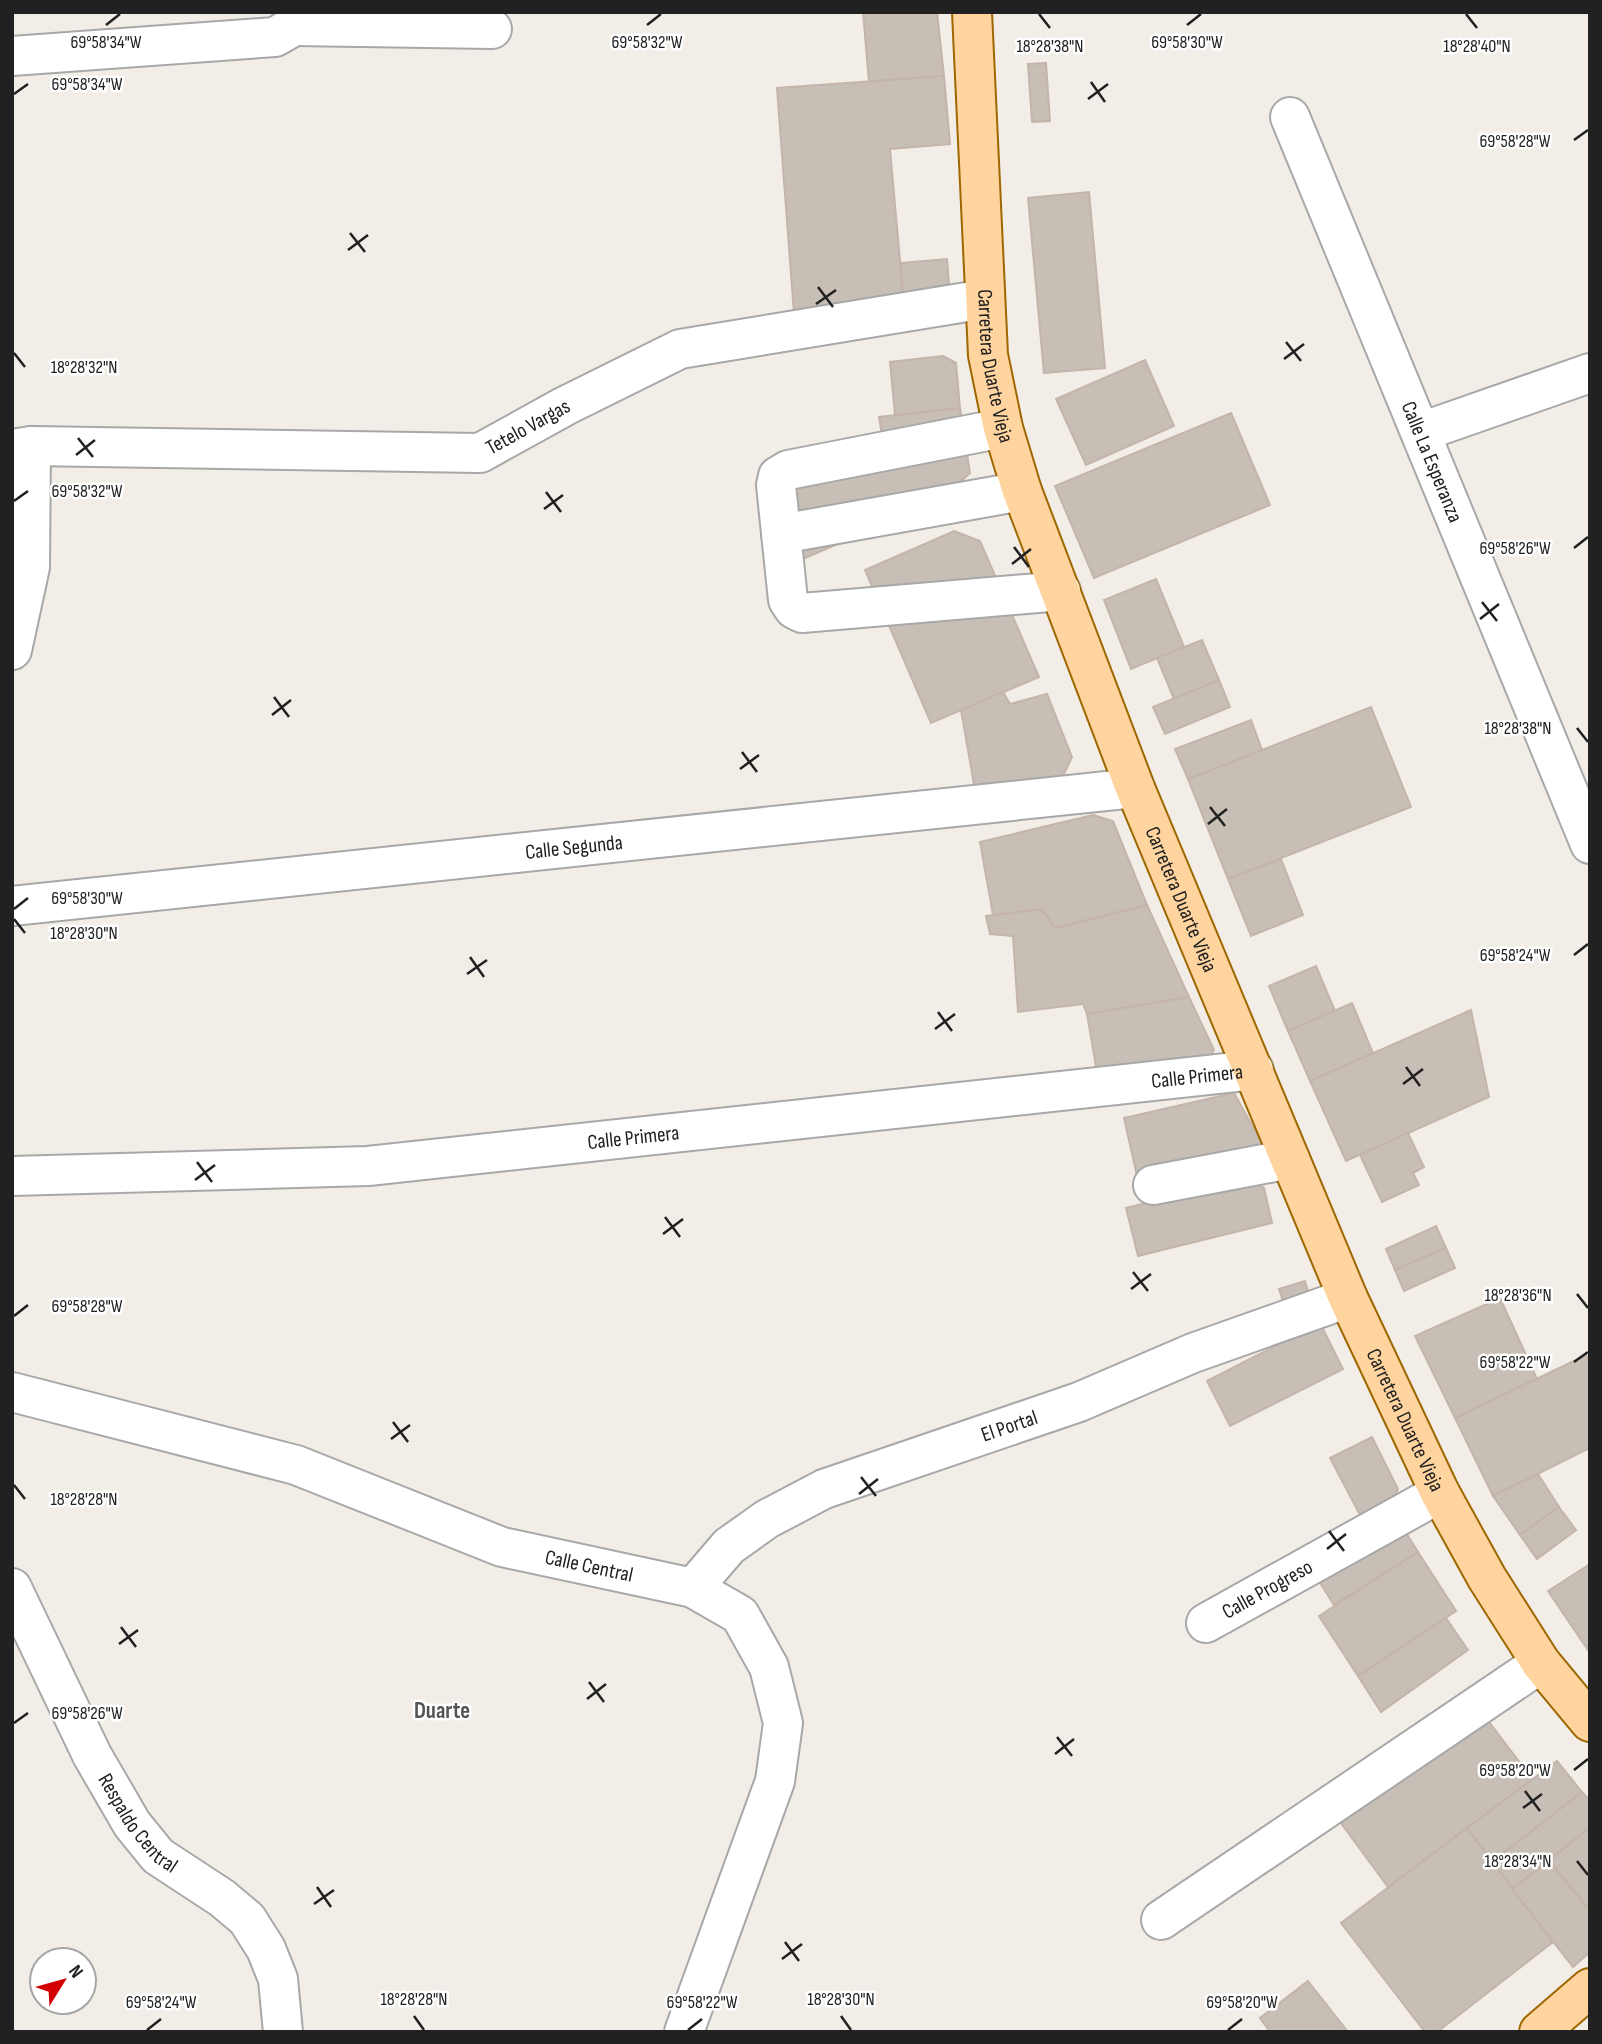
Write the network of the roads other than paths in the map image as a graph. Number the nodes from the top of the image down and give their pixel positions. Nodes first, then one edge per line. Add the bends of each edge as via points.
1 (972, 12) edge
2 (297, 19) edge
3 (492, 29) dead end
4 (12, 56) edge
5 (1290, 117) dead end
6 (985, 299) junction
7 (1590, 373) edge
8 (1003, 428) junction
9 (1421, 432) junction
10 (22, 447) edge
11 (1021, 491) junction
12 (781, 534) junction
13 (1060, 591) junction
14 (12, 650) edge
15 (1578, 780) edge
16 (1135, 788) junction
17 (1590, 844) edge
18 (12, 906) edge
19 (1254, 1070) junction
20 (1290, 1159) junction
21 (12, 1176) edge
22 (1153, 1185) dead end
23 (1348, 1298) junction
24 (12, 1392) edge
25 (1440, 1493) junction
26 (12, 1588) edge
27 (693, 1588) junction
28 (1206, 1623) dead end
29 (1541, 1663) junction
30 (1590, 1721) edge
31 (1161, 1920) dead end
32 (1590, 1988) edge
33 (283, 2032) edge
34 (684, 2032) edge
35 (1539, 2032) edge

1 - 6 main road, Carretera Duarte Vieja
2 - 3 street
2 - 4 street via 275,37
5 - 9 street, Calle La Esperanza
6 - 8 main road, Carretera Duarte Vieja via 988,355
6 - 10 street, Tetelo Vargas via 680,349 480,453
7 - 9 street
8 - 11 main road, Carretera Duarte Vieja
8 - 12 street via 788,470 778,476 776,485
9 - 15 street, Calle La Esperanza
10 - 14 street via 30,567
11 - 12 street
11 - 13 main road, Carretera Duarte Vieja
12 - 13 street via 788,600 802,613
13 - 16 main road, Carretera Duarte Vieja
15 - 17 street, Calle La Esperanza
16 - 18 street, Calle Segunda
16 - 19 main road, Carretera Duarte Vieja
19 - 20 main road, Carretera Duarte Vieja
19 - 21 street, Calle Primera via 368,1166
20 - 22 street
20 - 23 main road, Carretera Duarte Vieja
23 - 25 main road, Carretera Duarte Vieja
23 - 27 street, El Portal via 1193,1353 1079,1402 824,1489 766,1519 729,1546
24 - 27 street, Calle Central via 296,1465 502,1547
25 - 28 street, Calle Progreso
25 - 29 main road, Carretera Duarte Vieja
26 - 33 street, Respaldo Central via 92,1755 132,1824 158,1856 247,1919 267,1949 278,1979
27 - 34 street, Calle Central via 740,1615 769,1667 783,1723 775,1781
29 - 30 main road, Carretera Duarte Vieja
29 - 31 street
32 - 35 main road

